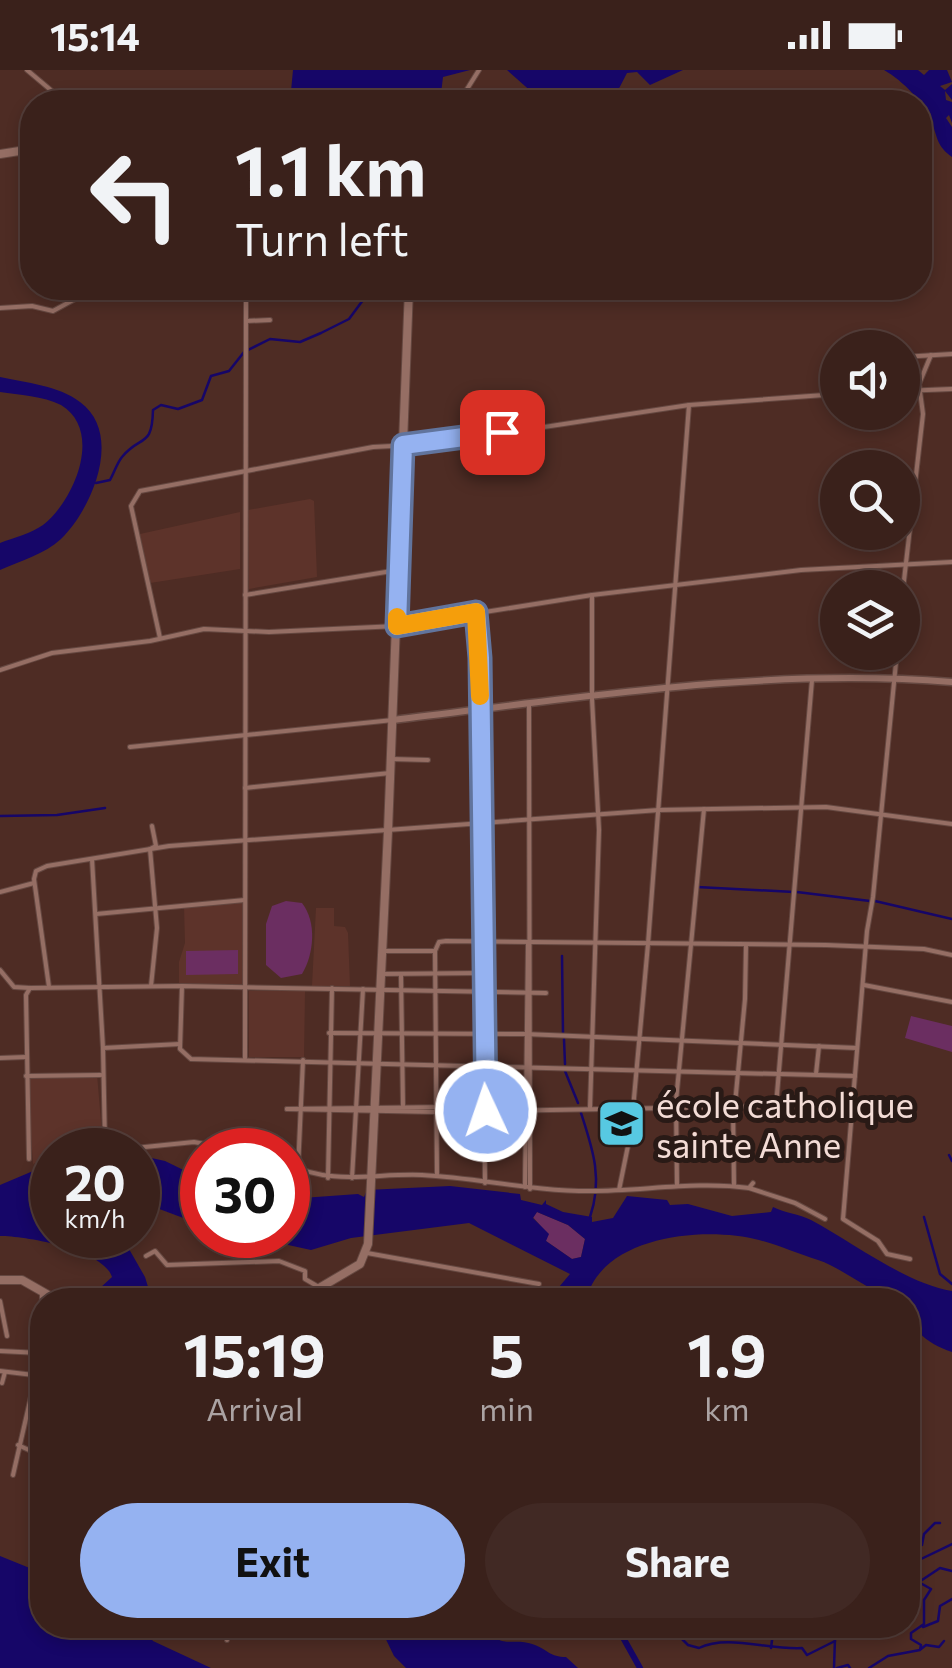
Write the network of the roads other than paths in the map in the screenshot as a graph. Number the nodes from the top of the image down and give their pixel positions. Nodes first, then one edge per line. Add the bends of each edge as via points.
1 (27, 70) edge
2 (51, 90) edge
3 (74, 300) edge
4 (246, 300) edge
5 (409, 300) edge
6 (0, 308) edge
7 (270, 320) dead end
8 (246, 321) junction
9 (952, 354) edge
10 (931, 355) junction
11 (920, 356) edge
12 (920, 387) edge
13 (952, 388) edge
14 (920, 390) edge
15 (820, 395) edge
16 (920, 396) edge
17 (689, 405) junction
18 (403, 445) junction
19 (245, 473) junction
20 (952, 562) edge
21 (906, 564) junction
22 (398, 570) junction
23 (905, 570) edge
24 (676, 585) junction
25 (245, 595) junction
26 (592, 595) junction
27 (476, 612) junction
28 (397, 626) junction
29 (245, 630) junction
30 (160, 638) junction
31 (0, 670) edge
32 (896, 670) edge
33 (895, 678) junction
34 (812, 679) junction
35 (952, 682) edge
36 (670, 689) junction
37 (594, 696) junction
38 (529, 703) junction
39 (480, 710) junction
40 (393, 720) junction
41 (244, 733) junction
42 (130, 747) dead end
43 (391, 759) junction
44 (428, 760) dead end
45 (390, 773) junction
46 (245, 788) junction
47 (801, 807) junction
48 (704, 809) junction
49 (659, 810) junction
50 (880, 813) junction
51 (599, 815) junction
52 (528, 819) junction
53 (480, 822) junction
54 (952, 824) edge
55 (152, 826) dead end
56 (388, 831) junction
57 (246, 839) junction
58 (150, 849) junction
59 (92, 859) junction
60 (34, 883) junction
61 (0, 892) edge
62 (245, 900) junction
63 (155, 906) junction
64 (96, 914) junction
65 (482, 942) junction
66 (528, 942) junction
67 (596, 943) junction
68 (648, 944) junction
69 (692, 945) junction
70 (746, 945) junction
71 (789, 946) junction
72 (865, 948) junction
73 (382, 951) junction
74 (435, 951) junction
75 (952, 955) edge
76 (0, 970) edge
77 (483, 973) junction
78 (380, 974) junction
79 (435, 974) junction
80 (401, 975) junction
81 (864, 985) junction
82 (150, 986) junction
83 (182, 986) junction
84 (49, 987) junction
85 (245, 987) junction
86 (30, 988) junction
87 (99, 988) junction
88 (332, 988) junction
89 (363, 990) junction
90 (380, 991) junction
91 (402, 991) junction
92 (436, 991) junction
93 (484, 992) junction
94 (546, 992) dead end
95 (527, 993) junction
96 (952, 1002) edge
97 (378, 1030) junction
98 (401, 1031) junction
99 (328, 1033) junction
100 (361, 1033) junction
101 (436, 1033) junction
102 (483, 1033) junction
103 (527, 1034) junction
104 (592, 1038) junction
105 (640, 1038) junction
106 (683, 1041) junction
107 (740, 1043) junction
108 (180, 1044) junction
109 (781, 1044) junction
110 (818, 1046) junction
111 (103, 1048) junction
112 (858, 1048) junction
113 (0, 1058) edge
114 (26, 1058) junction
115 (245, 1058) junction
116 (303, 1060) junction
117 (328, 1062) junction
118 (360, 1063) junction
119 (376, 1063) junction
120 (401, 1063) junction
121 (437, 1064) junction
122 (483, 1064) junction
123 (527, 1065) junction
124 (592, 1067) junction
125 (636, 1069) junction
126 (680, 1070) junction
127 (738, 1072) junction
128 (779, 1073) junction
129 (816, 1074) junction
130 (26, 1076) junction
131 (856, 1076) junction
132 (102, 1079) junction
133 (734, 1106) junction
134 (403, 1107) junction
135 (486, 1108) junction
136 (528, 1108) junction
137 (590, 1108) junction
138 (632, 1108) junction
139 (676, 1108) junction
140 (329, 1109) junction
141 (357, 1109) junction
142 (437, 1109) junction
143 (301, 1110) junction
144 (374, 1110) junction
145 (300, 1128) edge
146 (180, 1143) edge
147 (28, 1159) dead end
148 (310, 1173) edge
149 (437, 1176) junction
150 (328, 1178) junction
151 (352, 1178) junction
152 (485, 1183) junction
153 (371, 1184) junction
154 (676, 1184) junction
155 (734, 1186) junction
156 (527, 1188) junction
157 (619, 1190) junction
158 (825, 1220) dead end
159 (367, 1248) junction
160 (160, 1257) edge
161 (910, 1259) dead end
162 (0, 1280) edge
163 (539, 1284) dead end
164 (316, 1286) junction
165 (37, 1288) edge
166 (314, 1288) edge
167 (0, 1301) edge
168 (7, 1336) dead end
169 (0, 1351) edge
170 (30, 1352) edge
171 (2, 1372) edge
172 (30, 1375) edge
173 (2, 1383) edge
174 (30, 1404) edge
175 (18, 1445) junction
176 (30, 1450) edge
177 (14, 1475) dead end

1 - 2 street
3 - 6 street via 53,311
4 - 8 street
5 - 18 main road
7 - 8 street
8 - 19 street
9 - 10 street
10 - 11 street
10 - 12 street
13 - 14 street
15 - 17 street
16 - 21 street
17 - 18 street
17 - 24 street
18 - 19 street
18 - 22 main road
19 - 25 street
19 - 30 street via 140,491 133,498
20 - 21 street
21 - 23 street
21 - 24 street
22 - 25 street
22 - 28 main road
24 - 26 street
24 - 36 street
25 - 29 street
26 - 27 street
26 - 37 street
27 - 28 street
27 - 39 street
28 - 29 street
28 - 40 main road
29 - 30 street
29 - 41 street
30 - 31 street via 52,653
32 - 33 street
33 - 34 street
33 - 35 street
33 - 50 street
34 - 36 street
34 - 47 street
36 - 37 street
36 - 49 street
37 - 38 street
37 - 51 street
38 - 39 street
38 - 52 street
39 - 40 street
39 - 53 street
40 - 41 street
40 - 43 main road
41 - 42 street
41 - 46 street
43 - 44 street
43 - 45 main road
45 - 46 street
45 - 56 main road
46 - 57 street
47 - 48 street
47 - 50 street
47 - 71 street
48 - 49 street
48 - 69 street
49 - 51 street
49 - 68 street
50 - 54 street
50 - 72 street
51 - 52 street
51 - 67 street
52 - 53 street
52 - 66 street
53 - 56 street
53 - 65 street
55 - 58 street via 156,846
56 - 57 street
56 - 73 main road
57 - 58 street
57 - 62 street
58 - 59 street
58 - 63 street
59 - 60 street via 46,866 36,871
59 - 64 street
60 - 61 street
60 - 84 street
62 - 63 street
62 - 85 street
63 - 64 street
63 - 82 street
64 - 87 street
65 - 66 street
65 - 74 street via 442,941
65 - 77 street
66 - 67 street
66 - 95 street
67 - 68 street
67 - 104 street
68 - 69 street
68 - 105 street
69 - 70 street
69 - 106 street
70 - 71 street
70 - 107 street
71 - 72 street
71 - 109 street
72 - 75 street
72 - 81 street
73 - 74 street
73 - 78 main road
74 - 79 street
76 - 86 street via 14,987
77 - 79 street
77 - 93 street
78 - 80 street
78 - 90 main road
79 - 80 street
79 - 92 street
80 - 91 street
81 - 96 street
81 - 112 street
82 - 83 street
82 - 87 street
83 - 85 street
83 - 108 street
84 - 86 street
84 - 87 street
85 - 88 street
85 - 115 street
86 - 114 street
87 - 111 street
88 - 89 street
88 - 99 street
89 - 90 street
89 - 100 street
90 - 91 street
90 - 97 main road
91 - 92 street
91 - 98 street
92 - 93 street
92 - 101 street
93 - 95 street
93 - 102 street
94 - 95 street
95 - 103 street
97 - 98 street
97 - 100 street
97 - 119 main road
98 - 101 street
98 - 120 street
99 - 100 street
99 - 117 street
100 - 118 street
101 - 102 street
101 - 121 street
102 - 103 street
102 - 122 street
103 - 104 street
103 - 123 street
104 - 105 street
104 - 124 street
105 - 106 street
105 - 125 street
106 - 107 street
106 - 126 street
107 - 109 street
107 - 127 street
108 - 111 street
108 - 115 street via 191,1059
109 - 110 street
109 - 128 street
110 - 112 street
110 - 129 street
111 - 132 street
112 - 131 street
113 - 114 street
114 - 130 street
115 - 116 street
116 - 117 street
116 - 143 street
117 - 118 street
117 - 140 street
118 - 119 street
118 - 141 street
119 - 120 street
119 - 144 main road
120 - 121 street
120 - 134 street
121 - 122 street
121 - 142 street
122 - 123 street
122 - 135 street
123 - 124 street
123 - 136 street
124 - 125 street
124 - 137 street
125 - 126 street
125 - 138 street
126 - 127 street
126 - 139 street
127 - 128 street
127 - 133 street
128 - 129 street
128 - 133 street via 776,1106
129 - 131 street
130 - 132 street via 96,1072
130 - 147 street
131 - 161 street via 844,1219 887,1254
132 - 146 street via 104,1144
133 - 139 street
133 - 155 street
134 - 142 street
134 - 144 street
135 - 136 street
135 - 142 street
135 - 152 street
136 - 137 street
136 - 156 street
137 - 138 street
138 - 139 street
138 - 157 street
139 - 154 street
140 - 141 street
140 - 143 street
140 - 150 street
141 - 144 street
141 - 151 street
142 - 144 street
142 - 149 street
143 - 145 street
144 - 153 main road
148 - 150 street
149 - 152 street
149 - 153 street
150 - 151 street
151 - 153 street
152 - 156 street
153 - 159 main road
154 - 155 street
154 - 157 street
155 - 158 street via 751,1185
156 - 157 street
159 - 163 street
159 - 164 main road via 360,1264
160 - 164 street via 167,1266 279,1261 305,1270 305,1279
162 - 165 main road
164 - 166 main road
167 - 168 street
169 - 170 street
171 - 172 street
171 - 173 street
174 - 175 street
175 - 176 street
175 - 177 street

